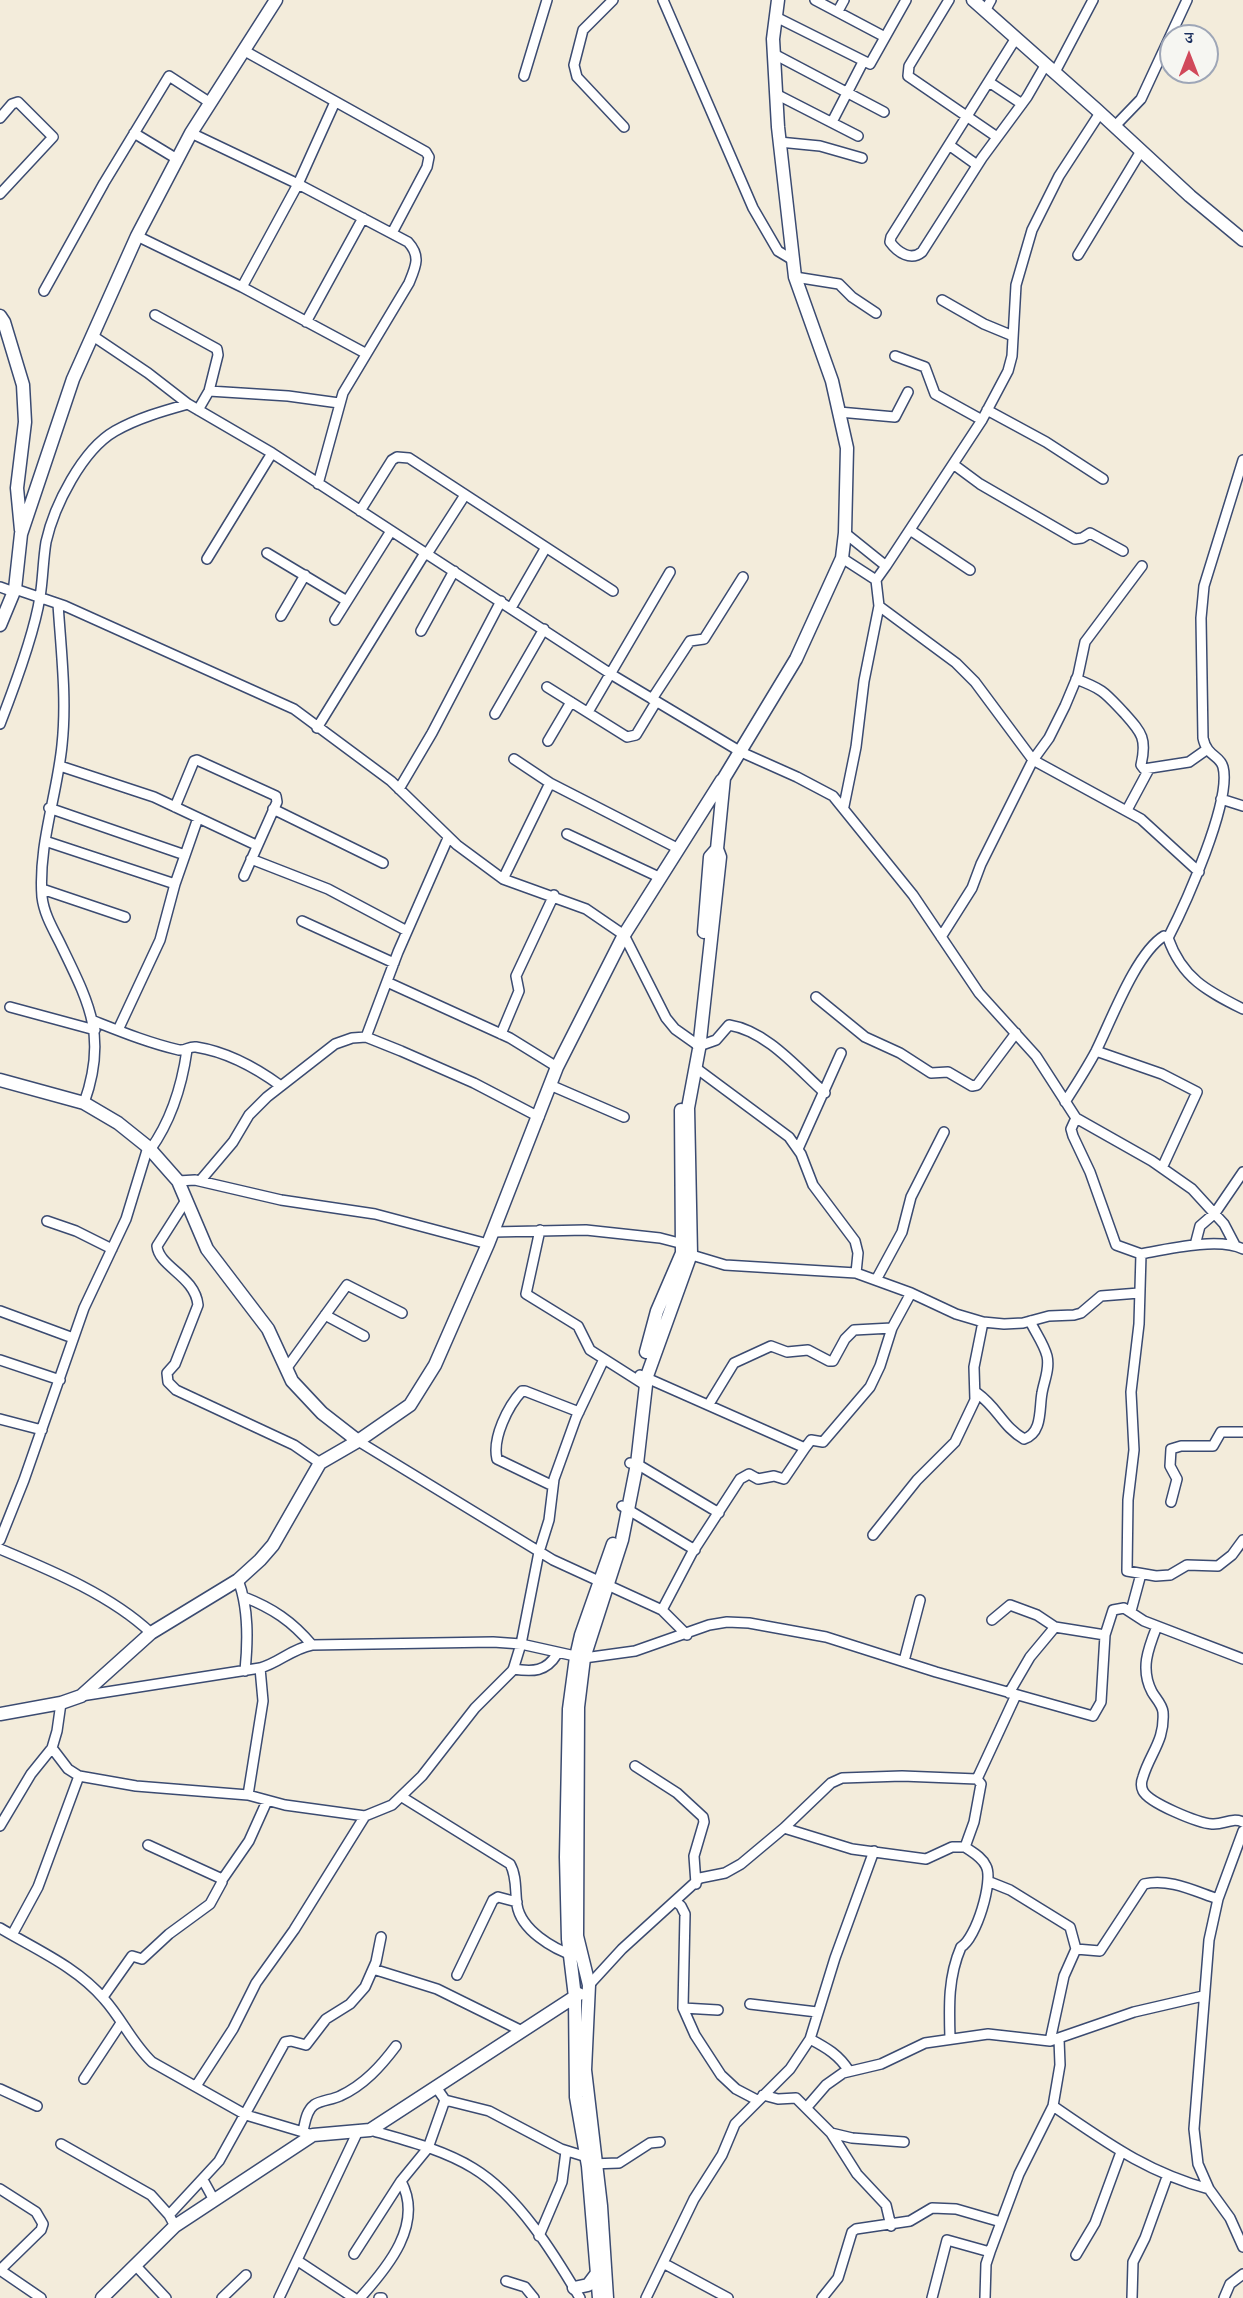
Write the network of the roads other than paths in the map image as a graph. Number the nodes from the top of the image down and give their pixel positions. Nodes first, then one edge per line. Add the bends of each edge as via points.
1 (276, 0) edge
2 (547, 0) edge
3 (613, 0) edge
4 (663, 0) edge
5 (778, 0) edge
6 (816, 0) edge
7 (844, 0) edge
8 (906, 0) edge
9 (949, 0) edge
10 (973, 0) edge
11 (1093, 0) edge
12 (1187, 0) edge
13 (988, 6) edge
14 (838, 11) junction
15 (776, 17) junction
16 (885, 37) junction
17 (1016, 38) junction
18 (243, 50) junction
19 (774, 54) junction
20 (863, 62) junction
21 (1050, 68) junction
22 (524, 76) dead end
23 (989, 82) junction
24 (846, 92) junction
25 (776, 94) junction
26 (209, 102) junction
27 (334, 102) junction
28 (1022, 104) junction
29 (884, 112) dead end
30 (1100, 113) junction
31 (967, 117) junction
32 (0, 118) edge
33 (1122, 119) junction
34 (832, 122) junction
35 (624, 127) dead end
36 (134, 133) junction
37 (191, 133) junction
38 (858, 135) dead end
39 (998, 136) junction
40 (779, 142) junction
41 (949, 145) junction
42 (1141, 151) junction
43 (862, 158) dead end
44 (177, 159) junction
45 (977, 165) junction
46 (298, 184) junction
47 (0, 194) edge
48 (363, 218) junction
49 (392, 233) junction
50 (137, 236) junction
51 (1243, 240) edge
52 (1078, 255) dead end
53 (793, 260) junction
54 (795, 277) junction
55 (242, 287) junction
56 (44, 291) dead end
57 (942, 300) dead end
58 (876, 313) dead end
59 (155, 315) dead end
60 (0, 316) edge
61 (306, 322) junction
62 (93, 336) junction
63 (1013, 336) junction
64 (365, 353) junction
65 (895, 356) dead end
66 (209, 391) junction
67 (908, 392) dead end
68 (339, 403) junction
69 (188, 404) junction
70 (198, 410) junction
71 (987, 410) junction
72 (839, 412) junction
73 (982, 420) junction
74 (272, 453) junction
75 (1243, 460) edge
76 (953, 464) junction
77 (1241, 473) edge
78 (1102, 479) dead end
79 (318, 484) junction
80 (465, 495) junction
81 (360, 512) junction
82 (910, 530) junction
83 (391, 531) junction
84 (845, 533) junction
85 (21, 534) junction
86 (545, 549) junction
87 (1123, 551) dead end
88 (267, 553) dead end
89 (426, 554) junction
90 (842, 558) junction
91 (207, 559) dead end
92 (886, 566) junction
93 (1142, 566) dead end
94 (970, 570) dead end
95 (454, 571) junction
96 (670, 572) dead end
97 (305, 575) junction
98 (743, 577) dead end
99 (876, 580) junction
100 (0, 587) edge
101 (14, 590) junction
102 (613, 591) dead end
103 (40, 598) junction
104 (347, 601) junction
105 (501, 601) junction
106 (58, 604) junction
107 (879, 606) junction
108 (512, 608) junction
109 (281, 616) dead end
110 (335, 620) dead end
111 (0, 625) edge
112 (544, 629) junction
113 (422, 631) dead end
114 (610, 673) junction
115 (1076, 679) junction
116 (547, 687) dead end
117 (654, 700) junction
118 (571, 702) junction
119 (588, 712) junction
120 (495, 714) dead end
121 (0, 724) edge
122 (317, 728) junction
123 (548, 741) dead end
124 (1206, 750) junction
125 (741, 753) junction
126 (514, 759) dead end
127 (1033, 760) junction
128 (60, 766) junction
129 (1149, 769) junction
130 (723, 778) junction
131 (550, 783) junction
132 (399, 789) junction
133 (1221, 799) junction
134 (844, 806) junction
135 (1243, 806) edge
136 (174, 807) junction
137 (50, 808) junction
138 (273, 809) junction
139 (1127, 810) junction
140 (198, 818) junction
141 (567, 834) dead end
142 (448, 838) junction
143 (45, 841) junction
144 (256, 846) junction
145 (679, 849) junction
146 (185, 855) junction
147 (251, 859) junction
148 (383, 863) dead end
149 (1199, 872) junction
150 (244, 876) dead end
151 (661, 878) junction
152 (503, 879) junction
153 (175, 884) junction
154 (42, 889) junction
155 (554, 895) junction
156 (125, 917) dead end
157 (302, 921) dead end
158 (407, 931) junction
159 (624, 935) junction
160 (941, 937) junction
161 (1168, 938) junction
162 (394, 963) junction
163 (387, 982) junction
164 (816, 997) dead end
165 (10, 1008) dead end
166 (1243, 1009) edge
167 (95, 1026) junction
168 (118, 1030) junction
169 (1016, 1033) junction
170 (501, 1034) junction
171 (366, 1037) junction
172 (696, 1044) junction
173 (187, 1050) junction
174 (1096, 1051) junction
175 (841, 1053) dead end
176 (557, 1067) junction
177 (696, 1068) junction
178 (0, 1080) edge
179 (550, 1085) junction
180 (280, 1086) junction
181 (825, 1093) junction
182 (1065, 1102) junction
183 (84, 1103) junction
184 (539, 1117) junction
185 (624, 1117) dead end
186 (1076, 1118) junction
187 (944, 1132) dead end
188 (149, 1149) junction
189 (798, 1149) junction
190 (1162, 1168) junction
191 (1243, 1172) edge
192 (178, 1181) junction
193 (200, 1181) junction
194 (185, 1202) junction
195 (1215, 1213) junction
196 (47, 1221) dead end
197 (540, 1230) junction
198 (493, 1232) junction
199 (488, 1244) junction
200 (1195, 1245) junction
201 (1239, 1247) edge
202 (112, 1249) junction
203 (687, 1249) junction
204 (1141, 1254) junction
205 (856, 1273) junction
206 (876, 1280) junction
207 (911, 1293) junction
208 (1139, 1293) junction
209 (0, 1311) edge
210 (402, 1313) dead end
211 (325, 1315) junction
212 (1030, 1321) junction
213 (983, 1322) junction
214 (892, 1328) junction
215 (364, 1336) dead end
216 (73, 1338) junction
217 (604, 1359) junction
218 (0, 1360) edge
219 (286, 1369) junction
220 (642, 1379) junction
221 (60, 1380) junction
222 (977, 1393) junction
223 (709, 1404) junction
224 (579, 1412) junction
225 (0, 1419) edge
226 (42, 1430) junction
227 (1243, 1432) edge
228 (358, 1441) junction
229 (805, 1449) junction
230 (320, 1463) junction
231 (633, 1463) junction
232 (553, 1486) junction
233 (1171, 1502) dead end
234 (625, 1508) junction
235 (719, 1513) junction
236 (873, 1535) dead end
237 (0, 1540) edge
238 (1243, 1540) edge
239 (0, 1549) edge
240 (695, 1550) junction
241 (539, 1552) junction
242 (1141, 1574) junction
243 (238, 1580) junction
244 (604, 1583) junction
245 (244, 1597) junction
246 (920, 1600) dead end
247 (662, 1610) junction
248 (1131, 1611) junction
249 (992, 1620) dead end
250 (1157, 1626) junction
251 (1055, 1627) junction
252 (151, 1633) junction
253 (687, 1635) junction
254 (1105, 1635) junction
255 (521, 1644) junction
256 (312, 1645) junction
257 (557, 1654) junction
258 (580, 1658) junction
259 (1243, 1659) edge
260 (904, 1661) junction
261 (260, 1668) junction
262 (513, 1669) junction
263 (245, 1671) junction
264 (1013, 1694) junction
265 (81, 1696) junction
266 (61, 1703) junction
267 (0, 1714) edge
268 (52, 1748) junction
269 (635, 1766) dead end
270 (79, 1776) junction
271 (977, 1779) junction
272 (248, 1796) junction
273 (402, 1797) junction
274 (267, 1801) junction
275 (365, 1816) junction
276 (1243, 1822) edge
277 (0, 1827) edge
278 (784, 1828) junction
279 (1243, 1831) edge
280 (147, 1845) dead end
281 (965, 1847) junction
282 (874, 1851) junction
283 (222, 1880) junction
284 (990, 1882) junction
285 (696, 1884) junction
286 (1218, 1899) junction
287 (675, 1901) junction
288 (517, 1902) junction
289 (0, 1928) edge
290 (12, 1935) junction
291 (381, 1937) dead end
292 (1076, 1949) junction
293 (577, 1957) junction
294 (373, 1969) junction
295 (457, 1975) dead end
296 (589, 1985) junction
297 (1203, 1996) junction
298 (103, 1997) junction
299 (575, 1997) junction
300 (750, 2004) dead end
301 (683, 2008) junction
302 (718, 2010) dead end
303 (817, 2012) junction
304 (121, 2023) junction
305 (522, 2031) junction
306 (950, 2038) junction
307 (810, 2039) junction
308 (1054, 2040) junction
309 (396, 2046) dead end
310 (849, 2071) junction
311 (84, 2079) dead end
312 (196, 2086) junction
313 (436, 2087) junction
314 (0, 2089) edge
315 (760, 2098) junction
316 (446, 2100) junction
317 (37, 2106) dead end
318 (1053, 2106) junction
319 (807, 2107) junction
320 (246, 2115) junction
321 (364, 2130) junction
322 (308, 2133) junction
323 (831, 2133) junction
324 (660, 2142) dead end
325 (904, 2142) dead end
326 (61, 2144) dead end
327 (428, 2148) junction
328 (566, 2151) junction
329 (1121, 2152) junction
330 (592, 2161) junction
331 (1167, 2177) junction
332 (202, 2180) junction
333 (400, 2181) junction
334 (0, 2189) edge
335 (1209, 2189) junction
336 (214, 2200) junction
337 (172, 2221) junction
338 (1001, 2222) junction
339 (891, 2226) junction
340 (539, 2236) junction
341 (1243, 2247) edge
342 (990, 2252) junction
343 (354, 2254) dead end
344 (1076, 2255) dead end
345 (298, 2260) junction
346 (663, 2263) junction
347 (136, 2266) junction
348 (0, 2270) edge
349 (597, 2273) junction
350 (1243, 2274) edge
351 (246, 2275) dead end
352 (506, 2281) dead end
353 (577, 2293) edge
354 (40, 2297) edge
355 (29, 2298) edge
356 (102, 2298) edge
357 (166, 2298) edge
358 (222, 2298) edge
359 (279, 2298) edge
360 (354, 2298) edge
361 (360, 2298) edge
362 (534, 2298) edge
363 (599, 2298) edge
364 (607, 2298) edge
365 (646, 2298) edge
366 (728, 2298) edge
367 (822, 2298) edge
368 (932, 2298) edge
369 (985, 2298) edge
370 (1132, 2298) edge
371 (1224, 2298) edge

1 - 18 street
2 - 22 street
3 - 35 street via 583,30 574,68 577,77
4 - 53 street via 753,208 778,251
5 - 15 street
6 - 14 street
7 - 14 street
8 - 16 street
9 - 31 street via 909,66 908,76
10 - 13 street
11 - 21 street
12 - 33 street via 1155,74 1141,99
13 - 17 street
14 - 16 street
15 - 19 street
15 - 20 street
16 - 20 street via 873,61
17 - 21 street
17 - 23 street
18 - 26 street
18 - 27 street
19 - 24 street
19 - 25 street
20 - 24 street
21 - 28 street
21 - 30 street
23 - 28 street
23 - 31 street
24 - 29 street
24 - 34 street
25 - 34 street
25 - 40 street
26 - 36 street via 169,76
26 - 37 street
27 - 46 street
27 - 49 street via 416,146 429,157
28 - 39 street
30 - 33 street
30 - 63 street via 1059,176 1032,230 1018,268
31 - 39 street
31 - 41 street
32 - 47 street via 18,102 53,137
33 - 42 street
34 - 38 street
36 - 44 street
36 - 56 street
37 - 44 street
37 - 46 street
39 - 45 street
40 - 43 street via 820,146
40 - 53 street
41 - 45 street
41 - 45 street via 891,237 894,248 910,257 922,252
42 - 51 street
42 - 52 street
44 - 50 street
46 - 48 street
46 - 55 street
48 - 49 street
48 - 61 street
49 - 64 street via 416,250 416,267
50 - 55 street
50 - 62 street
53 - 54 street
54 - 58 street via 840,284
54 - 72 street
55 - 61 street
57 - 63 street
59 - 66 street via 217,350
60 - 85 street via 23,385 25,422 17,488
61 - 64 street
62 - 69 street
62 - 85 street via 73,379
63 - 71 street via 1008,371
64 - 68 street
65 - 73 street via 925,367 935,394
66 - 68 street
66 - 70 street
67 - 72 street via 895,417
68 - 79 street
69 - 70 street
69 - 103 street via 113,432 91,453 56,509 46,541
70 - 74 street
71 - 73 street
71 - 78 street
72 - 84 street via 847,448
73 - 76 street
74 - 79 street
74 - 91 street
75 - 77 street
76 - 82 street
76 - 87 street via 980,484 1075,538 1090,533
77 - 124 street via 1204,586
79 - 81 street
80 - 81 street via 419,463 397,457 392,459
80 - 86 street
80 - 89 street
81 - 83 street
82 - 92 street
82 - 94 street
83 - 89 street
83 - 104 street
84 - 90 street
84 - 92 street
85 - 101 street
86 - 102 street
86 - 108 street
88 - 97 street
89 - 95 street
89 - 122 street
90 - 99 street
90 - 125 street via 796,660
92 - 99 street
93 - 115 street via 1085,642
95 - 105 street
95 - 113 street
96 - 114 street
97 - 104 street
97 - 109 street
98 - 117 street via 704,639 690,641
99 - 107 street
100 - 101 street
101 - 103 street
101 - 111 street
103 - 106 street
103 - 121 street
104 - 110 street
105 - 108 street
105 - 132 street
106 - 122 street via 294,709
106 - 128 street via 63,741
107 - 127 street via 957,663
107 - 134 street
108 - 112 street
112 - 114 street
112 - 120 street
114 - 117 street
114 - 119 street
115 - 127 street via 1050,738
115 - 129 street via 1099,687 1112,697 1141,730 1141,765
116 - 118 street
117 - 119 street via 632,738
117 - 125 street
118 - 119 street
118 - 123 street
122 - 132 street
124 - 129 street via 1189,762
124 - 133 street via 1223,766
125 - 130 street
125 - 134 street via 804,780
126 - 131 street
127 - 139 street
127 - 160 street via 972,888
128 - 136 street
128 - 137 street
129 - 139 street
130 - 145 street
130 - 172 street via 717,849 720,857
131 - 145 street
131 - 152 street
132 - 142 street
133 - 135 street
133 - 149 street
134 - 160 street
136 - 138 street via 197,760 276,796
136 - 140 street
137 - 143 street
137 - 146 street
138 - 144 street
138 - 148 street
139 - 149 street
140 - 144 street
140 - 146 street
141 - 151 street
142 - 152 street
142 - 158 street
143 - 153 street
143 - 154 street
144 - 147 street
145 - 151 street
146 - 153 street
147 - 150 street
147 - 158 street via 328,889
149 - 161 street
151 - 159 street
152 - 155 street
153 - 168 street via 160,940
154 - 156 street
154 - 167 street via 48,920
155 - 159 street via 586,909
155 - 170 street via 516,976 519,991
157 - 162 street
158 - 162 street
159 - 172 street via 670,1025
159 - 176 street
160 - 169 street via 979,993
161 - 166 street via 1175,957 1202,988
161 - 174 street via 1158,939 1126,988
162 - 163 street
163 - 170 street
163 - 171 street
164 - 169 street via 865,1037 932,1073 948,1072 972,1086 977,1085
165 - 167 street
167 - 168 street
167 - 183 street via 94,1073
168 - 173 street via 145,1041
169 - 182 street via 1050,1074
170 - 176 street
171 - 180 street via 335,1044
171 - 184 street via 474,1083
172 - 177 street
172 - 181 street via 710,1044 729,1025 734,1026 766,1041
172 - 203 street via 681,1122
173 - 180 street via 194,1047 237,1059 257,1068
173 - 188 street via 164,1130
174 - 182 street
174 - 190 street via 1162,1074 1197,1092
175 - 181 street
176 - 179 street
177 - 189 street via 789,1137
177 - 203 street via 688,1108
178 - 183 street
179 - 184 street
179 - 185 street
180 - 193 street via 249,1115 233,1142
181 - 189 street
182 - 186 street
183 - 188 street via 118,1123
184 - 198 street
186 - 190 street
186 - 204 street via 1071,1129 1073,1136 1116,1245
187 - 206 street via 911,1197 902,1232
188 - 192 street
188 - 202 street
189 - 205 street via 813,1185 855,1241
190 - 195 street via 1192,1189
191 - 195 street
192 - 193 street
192 - 194 street
193 - 199 street via 281,1200 375,1214
194 - 219 street via 207,1249 268,1329
194 - 230 street via 157,1246 160,1256 189,1282 198,1305 179,1355 167,1373 168,1382 176,1390 294,1445
195 - 200 street via 1200,1226
195 - 201 street
196 - 202 street
197 - 198 street
197 - 203 street via 627,1233
197 - 217 street via 526,1294 578,1326 590,1350
198 - 199 street
199 - 228 street via 424,1384 410,1405
200 - 201 street
200 - 204 street
202 - 216 street
203 - 205 street via 724,1264
203 - 220 street
204 - 208 street
205 - 206 street
206 - 207 street
207 - 213 street
207 - 214 street
208 - 212 street via 1101,1296 1081,1312
208 - 242 street via 1131,1392 1134,1450 1126,1565 1131,1573
209 - 216 street
210 - 211 street via 347,1286
211 - 215 street
211 - 219 street
212 - 213 street
212 - 222 street via 1047,1353 1048,1366 1041,1396 1042,1413 1031,1435 1024,1439 1017,1435
213 - 222 street via 974,1367
214 - 223 street via 854,1330 833,1361 808,1350 788,1352 771,1346 727,1371
214 - 229 street via 870,1387 823,1442 811,1440
216 - 221 street
217 - 220 street
217 - 224 street
218 - 221 street
219 - 228 street via 291,1381 310,1401
220 - 223 street
220 - 231 street
221 - 226 street
222 - 236 street via 955,1442 917,1480
223 - 229 street
224 - 232 street
224 - 232 street via 525,1391 507,1411 498,1439 497,1459
225 - 226 street
226 - 237 street
227 - 233 street via 1221,1432 1213,1446 1171,1449 1170,1466 1177,1479
228 - 230 street
228 - 241 street
229 - 235 street via 784,1479 745,1475
230 - 243 street via 273,1545
231 - 234 street
231 - 235 street
232 - 241 street via 549,1520
234 - 240 street
234 - 244 street
235 - 240 street
238 - 242 street via 1218,1566 1187,1565 1170,1575
239 - 252 street via 62,1575
240 - 247 street
241 - 244 street
241 - 255 street
242 - 248 street
243 - 245 street
243 - 252 street
244 - 247 street
244 - 258 street
245 - 256 street via 272,1608 297,1627
245 - 263 street
246 - 260 street
247 - 253 street
248 - 250 street
248 - 254 street via 1113,1610
249 - 251 street via 1010,1605
250 - 259 street
250 - 276 street via 1145,1670 1163,1713 1159,1745 1142,1779 1142,1790 1161,1805 1199,1822
251 - 254 street
251 - 264 street via 1030,1657
252 - 265 street
253 - 258 street via 635,1651
253 - 260 street via 710,1625 749,1623 826,1637
254 - 264 street via 1101,1702 1093,1716
255 - 256 street
255 - 257 street
255 - 262 street
256 - 261 street via 292,1650
257 - 258 street
257 - 262 street via 542,1670
258 - 293 street
260 - 264 street
261 - 263 street
261 - 272 street via 263,1701
262 - 273 street via 475,1708
263 - 265 street
264 - 271 street
265 - 266 street
266 - 267 street
266 - 268 street
268 - 270 street via 68,1769
268 - 277 street via 31,1773
269 - 285 street via 677,1793 703,1817 694,1856
270 - 272 street via 135,1786
270 - 290 street via 38,1887
271 - 278 street via 902,1776 836,1780
271 - 281 street via 981,1784 980,1795
272 - 274 street
273 - 275 street
273 - 288 street via 510,1864
274 - 275 street
274 - 283 street via 249,1841
275 - 312 street via 256,1983 233,2029
278 - 282 street via 820,1841
278 - 285 street via 741,1864 724,1873 705,1876
279 - 286 street
280 - 283 street
281 - 282 street via 944,1849 926,1859
281 - 284 street via 987,1866
282 - 303 street
283 - 298 street via 210,1904 169,1934 145,1958 132,1956
284 - 292 street via 1064,1921 1070,1927
284 - 306 street via 975,1928 959,1950 951,1978
285 - 287 street
286 - 292 street via 1176,1885 1144,1884 1100,1951
286 - 297 street
287 - 296 street
287 - 301 street via 685,1914
288 - 293 street via 528,1926
288 - 295 street via 498,1897 493,1900
289 - 290 street
290 - 298 street via 91,1984
291 - 294 street
292 - 308 street via 1064,1976
293 - 296 street
293 - 299 street
294 - 305 street via 436,1989
294 - 320 street via 358,1996 326,2019 306,2045 285,2043
296 - 299 street
296 - 330 street via 585,2070
297 - 308 street via 1134,2012
297 - 335 street via 1194,2150
298 - 304 street
299 - 305 street
299 - 330 street via 576,2097
300 - 303 street
301 - 302 street
301 - 315 street via 721,2075 736,2089
303 - 307 street
304 - 311 street
304 - 312 street via 152,2062
305 - 313 street
306 - 308 street via 1000,2035
306 - 310 street via 913,2048 881,2064
307 - 310 street via 829,2049
307 - 315 street via 789,2069
308 - 318 street via 1060,2065
309 - 322 street via 356,2087 314,2105 307,2115
310 - 319 street via 826,2085
312 - 320 street
313 - 316 street
313 - 321 street
314 - 317 street
315 - 319 street via 796,2098
315 - 346 street via 735,2124 723,2155 694,2199
316 - 327 street
316 - 328 street via 489,2111
318 - 329 street
318 - 338 street via 1019,2174
319 - 323 street
320 - 322 street
320 - 332 street
321 - 322 street
321 - 327 street
321 - 345 street
322 - 336 street
323 - 325 street
323 - 339 street via 857,2174 886,2205
324 - 330 street via 650,2143 619,2163
326 - 337 street via 151,2195
327 - 333 street
327 - 340 street via 482,2175 502,2191
328 - 330 street
328 - 340 street via 562,2182
329 - 331 street
329 - 344 street via 1095,2223
330 - 349 street
330 - 364 street
331 - 335 street
331 - 370 street via 1133,2262
332 - 336 street
332 - 337 street
333 - 343 street
333 - 361 street via 409,2202 406,2228 390,2261
334 - 348 street via 36,2212 42,2224 41,2230
335 - 341 street via 1230,2218
336 - 337 street
337 - 347 street
338 - 339 street via 969,2211 939,2208
338 - 342 street
339 - 367 street via 852,2232 838,2278
340 - 353 street
342 - 368 street via 947,2240
342 - 369 street
345 - 359 street
345 - 360 street
346 - 365 street
346 - 366 street
347 - 356 street
347 - 357 street
348 - 354 street
349 - 353 street
349 - 363 street
350 - 371 street via 1230,2284
351 - 358 street
352 - 362 street via 525,2287
354 - 355 street

